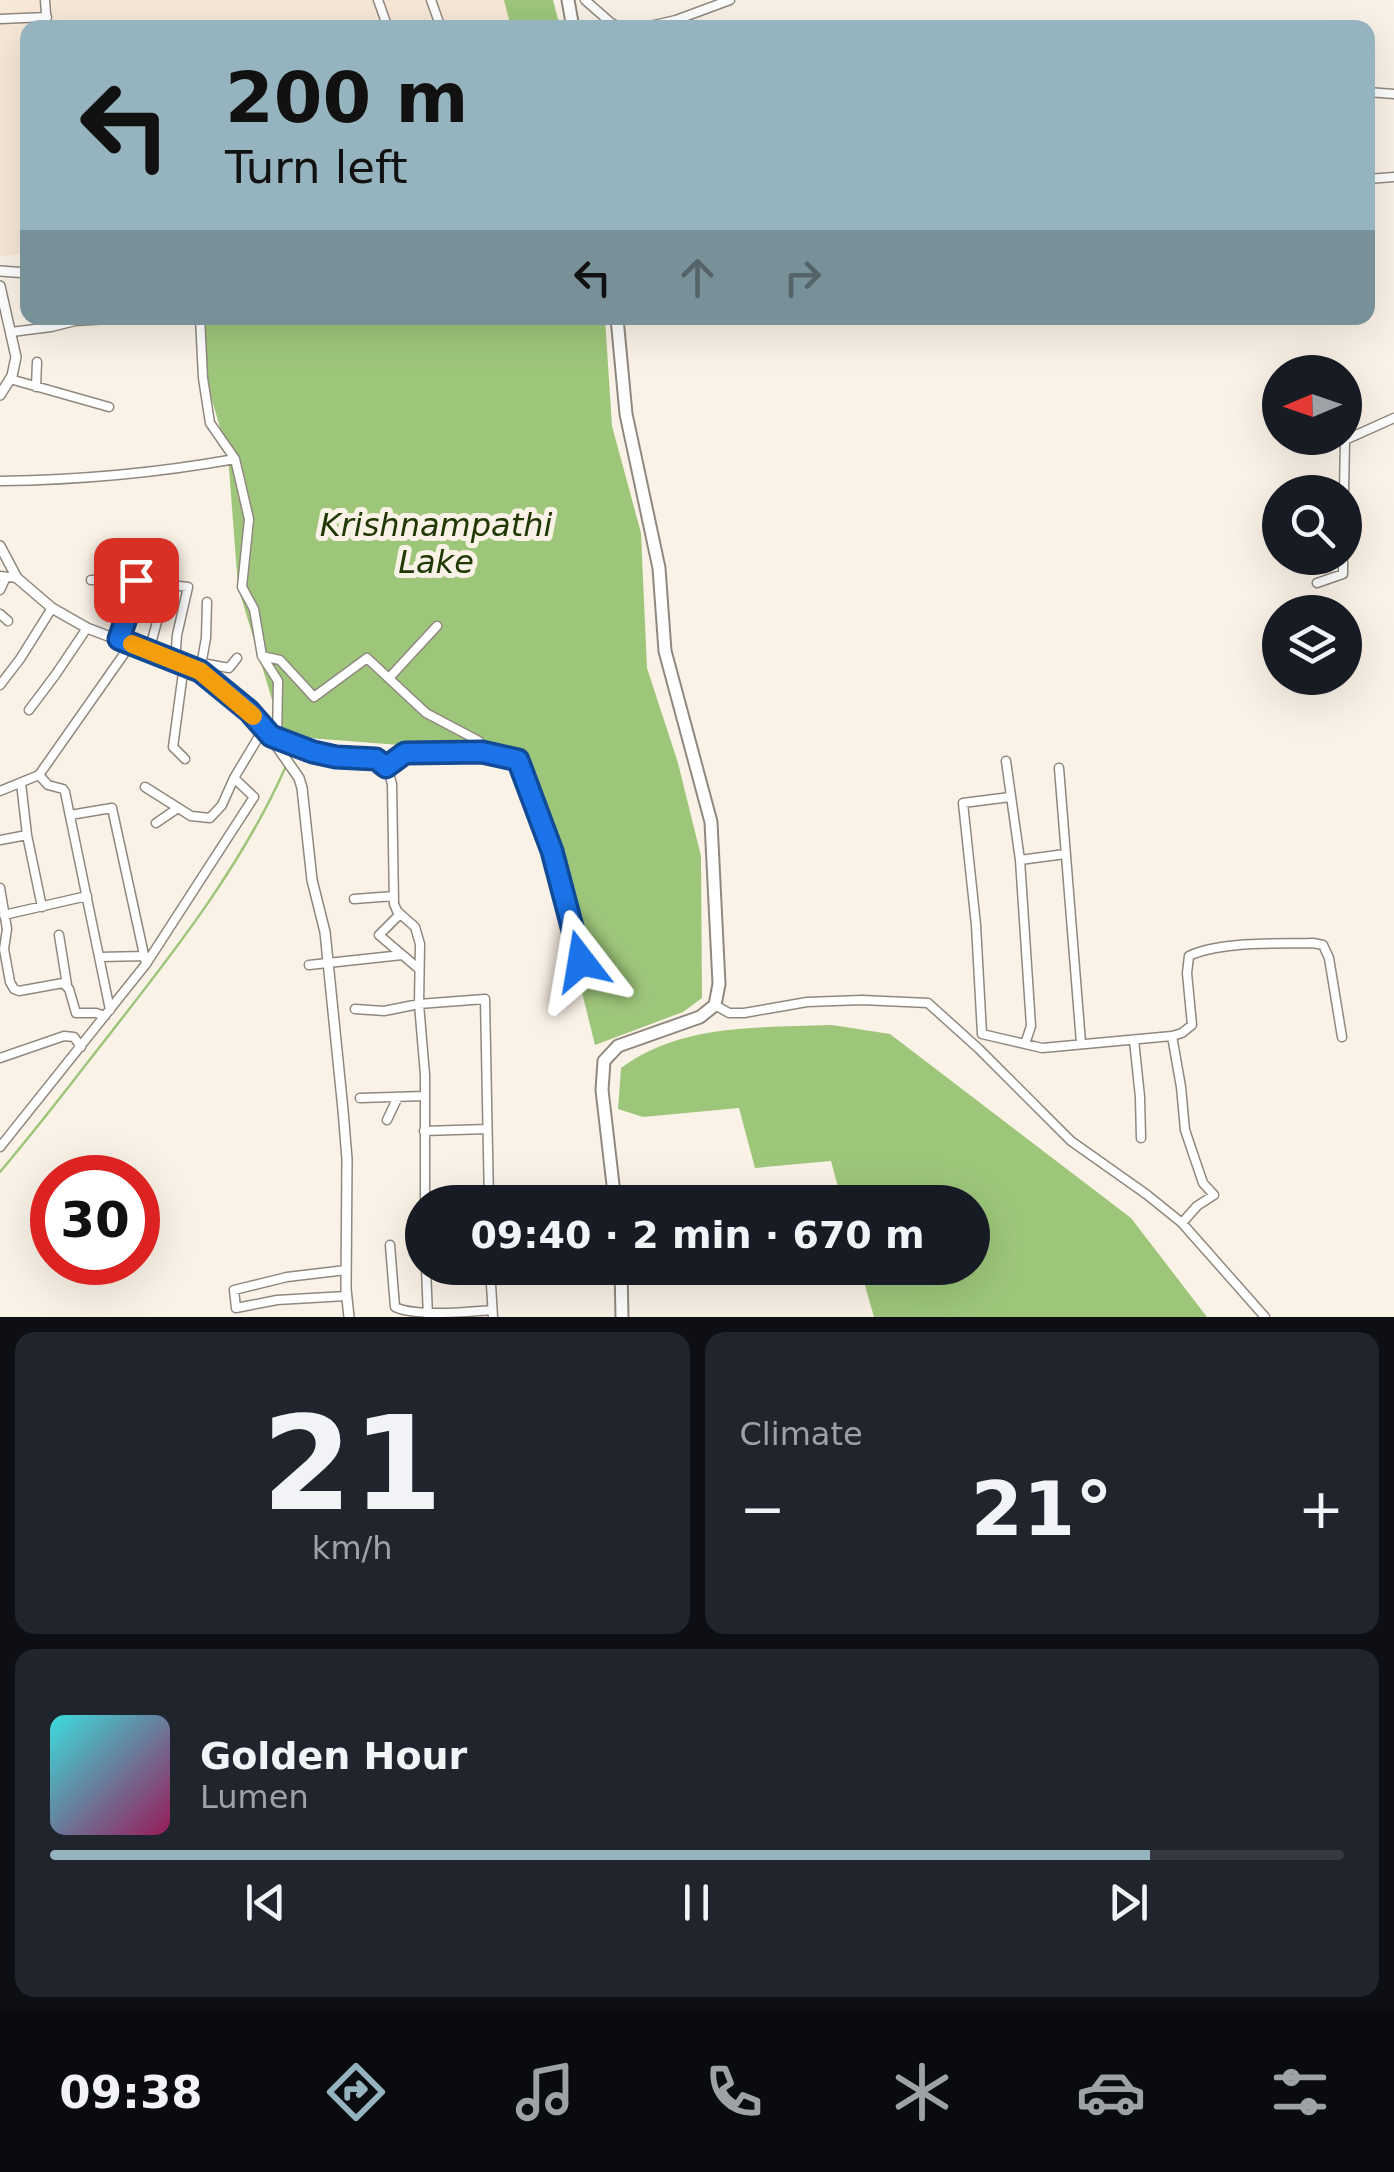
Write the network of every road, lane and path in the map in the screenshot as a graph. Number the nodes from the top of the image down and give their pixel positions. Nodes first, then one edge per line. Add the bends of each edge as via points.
1 (45, 0) edge
2 (585, 0) edge
3 (730, 0) edge
4 (47, 16) junction
5 (0, 19) edge
6 (47, 20) edge
7 (608, 20) edge
8 (676, 20) edge
9 (0, 286) edge
10 (3, 303) edge
11 (59, 325) edge
12 (200, 325) edge
13 (618, 325) edge
14 (12, 337) junction
15 (0, 344) edge
16 (37, 362) dead end
17 (10, 380) junction
18 (36, 387) junction
19 (1, 392) edge
20 (109, 407) dead end
21 (1394, 418) edge
22 (235, 460) junction
23 (1344, 475) edge
24 (0, 480) edge
25 (0, 546) edge
26 (1339, 575) edge
27 (8, 577) edge
28 (91, 580) dead end
29 (136, 580) junction
30 (1318, 583) dead end
31 (0, 590) edge
32 (207, 602) dead end
33 (52, 608) junction
34 (158, 618) dead end
35 (438, 626) dead end
36 (87, 628) junction
37 (119, 639) junction
38 (131, 644) junction
39 (149, 650) junction
40 (262, 656) junction
41 (238, 658) dead end
42 (180, 662) junction
43 (201, 667) junction
44 (389, 678) junction
45 (0, 685) edge
46 (29, 710) dead end
47 (275, 739) junction
48 (482, 752) junction
49 (185, 759) dead end
50 (1006, 761) dead end
51 (386, 767) junction
52 (1059, 768) dead end
53 (39, 775) junction
54 (234, 778) junction
55 (21, 783) junction
56 (145, 787) dead end
57 (0, 791) edge
58 (1010, 797) junction
59 (178, 808) junction
60 (70, 816) junction
61 (156, 823) dead end
62 (27, 835) junction
63 (0, 840) edge
64 (1065, 854) junction
65 (1020, 860) junction
66 (0, 888) edge
67 (87, 896) junction
68 (394, 896) junction
69 (354, 899) dead end
70 (42, 907) junction
71 (400, 914) junction
72 (2, 915) edge
73 (58, 935) dead end
74 (2, 950) edge
75 (402, 955) junction
76 (99, 957) junction
77 (145, 960) junction
78 (581, 961) dead end
79 (328, 964) junction
80 (308, 965) dead end
81 (419, 969) junction
82 (67, 985) junction
83 (419, 1004) junction
84 (715, 1005) junction
85 (355, 1009) dead end
86 (108, 1013) junction
87 (982, 1034) junction
88 (1172, 1036) junction
89 (1342, 1037) dead end
90 (58, 1038) junction
91 (1134, 1040) junction
92 (1082, 1042) junction
93 (1025, 1044) junction
94 (81, 1047) junction
95 (980, 1049) junction
96 (0, 1058) edge
97 (71, 1060) junction
98 (424, 1096) junction
99 (398, 1097) junction
100 (360, 1098) dead end
101 (388, 1120) dead end
102 (488, 1129) junction
103 (424, 1130) junction
104 (1140, 1138) dead end
105 (0, 1147) edge
106 (425, 1185) edge
107 (489, 1185) edge
108 (613, 1185) edge
109 (1182, 1224) junction
110 (390, 1245) dead end
111 (346, 1270) junction
112 (427, 1285) edge
113 (491, 1285) edge
114 (621, 1285) edge
115 (346, 1296) junction
116 (492, 1314) edge
117 (444, 1315) edge
118 (428, 1316) edge
119 (349, 1317) edge
120 (622, 1317) edge
121 (1265, 1317) edge

1 - 4 street
2 - 7 street
3 - 8 street
4 - 5 street
4 - 6 street
9 - 10 street
10 - 14 street
11 - 14 street
12 - 22 street via 210,423
13 - 84 main road via 626,414 658,568 665,651 712,822
14 - 15 street
14 - 17 street via 16,366
16 - 18 street
17 - 18 street
17 - 19 street
18 - 20 street
21 - 23 street via 1345,440
22 - 24 street via 126,475
22 - 40 street via 249,518 242,587 254,609
25 - 27 street
26 - 30 street
27 - 31 street
27 - 33 street
28 - 29 street
29 - 37 street
29 - 42 street via 188,587 177,635
32 - 43 street
33 - 36 street
33 - 45 street
34 - 39 street
35 - 44 street
36 - 37 street
36 - 46 street
37 - 38 street
38 - 39 street
38 - 53 street
39 - 42 street
40 - 44 street via 280,660 314,697 368,658
40 - 47 street via 278,681
41 - 43 street via 229,668
42 - 43 street
42 - 49 street via 173,748
43 - 47 street
44 - 48 street via 426,713 478,741
47 - 51 street via 336,757 376,759
47 - 54 street
47 - 79 street via 302,788
48 - 51 street via 405,753
48 - 78 street via 518,760 552,851
50 - 58 street
51 - 68 street
52 - 64 street
53 - 55 street
53 - 60 street via 62,789
54 - 59 street via 210,818
54 - 77 street via 254,797
55 - 57 street
55 - 62 street
56 - 59 street
58 - 65 street
58 - 87 street via 963,803
59 - 61 street
60 - 67 street
60 - 77 street via 112,808
62 - 63 street
62 - 70 street
64 - 65 street
64 - 92 street
65 - 93 street via 1031,1026
66 - 72 street
67 - 70 street
67 - 76 street
68 - 69 street
68 - 71 street
70 - 72 street
71 - 75 street via 379,936
71 - 81 street via 416,927
72 - 74 street
73 - 82 street
74 - 82 street via 14,989
75 - 79 street
75 - 81 street
76 - 77 street
76 - 86 street
77 - 86 street
79 - 80 street
79 - 111 street via 346,1159
81 - 83 street
82 - 86 street via 76,1012
83 - 85 street
83 - 98 street
83 - 102 street via 484,999
84 - 95 street via 744,1013 807,1002 928,1004
84 - 108 main road via 700,1017 618,1046 604,1061
86 - 94 street
87 - 93 street
87 - 95 street
88 - 89 street via 1192,1026 1192,954 1313,943 1323,944 1329,958
88 - 91 street
88 - 109 street via 1184,1130 1214,1195
90 - 94 street via 74,1037
90 - 96 street
90 - 97 street
91 - 92 street
91 - 104 street
92 - 93 street
94 - 97 street
95 - 109 street via 1071,1141
97 - 105 street
98 - 99 street
98 - 103 street
99 - 100 street
99 - 101 street
102 - 103 street
102 - 107 street
103 - 106 street
109 - 121 street
110 - 118 street via 395,1307
111 - 115 street
111 - 115 street via 234,1290 236,1308
112 - 118 street
113 - 116 street
114 - 120 main road
115 - 119 street
116 - 117 street
117 - 118 street

